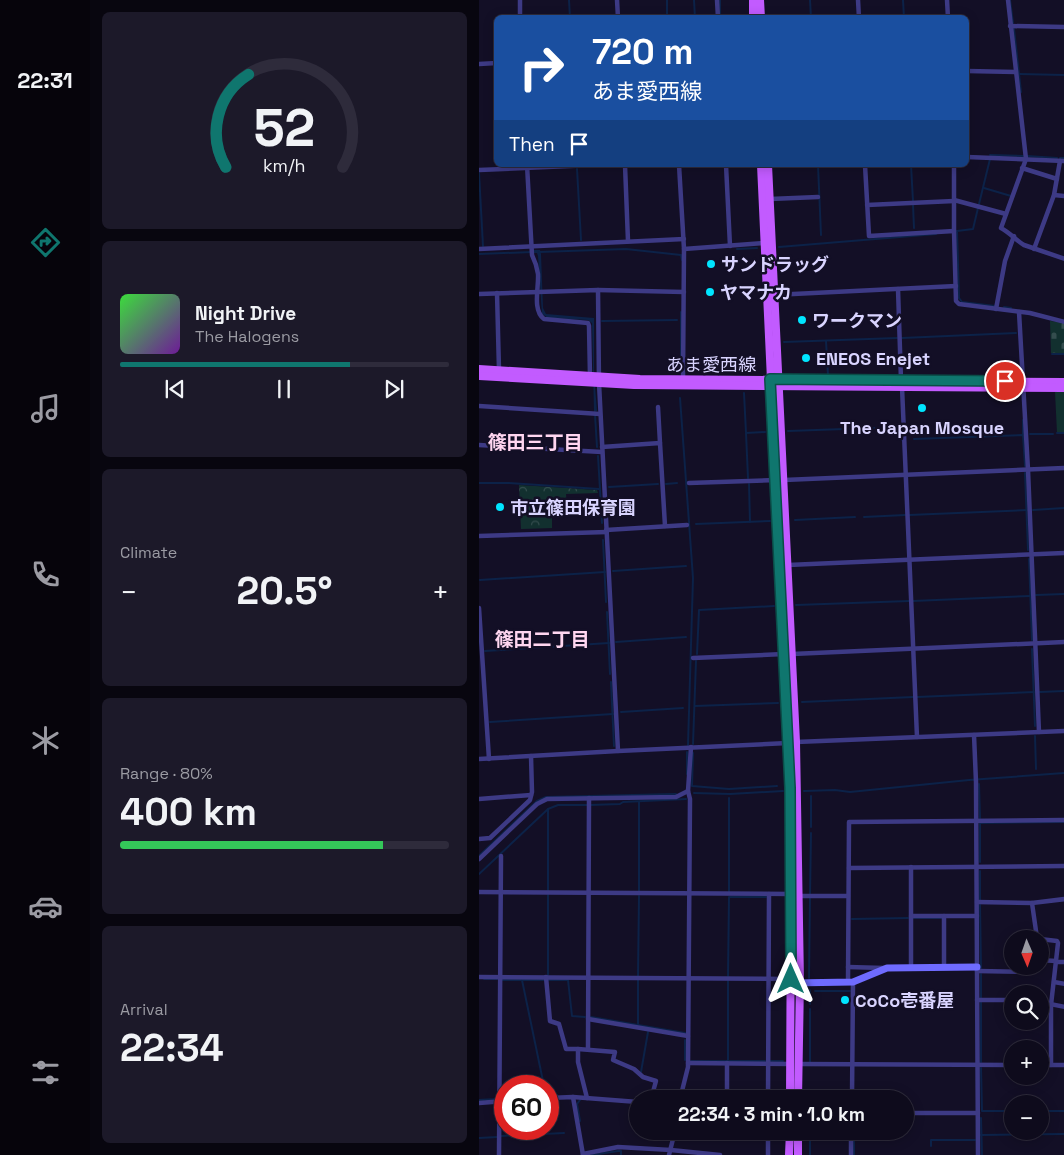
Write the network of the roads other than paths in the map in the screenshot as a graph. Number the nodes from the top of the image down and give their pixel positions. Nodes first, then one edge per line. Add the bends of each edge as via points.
1 (519, 0) edge
2 (617, 0) edge
3 (717, 0) edge
4 (753, 0) edge
5 (760, 0) edge
6 (858, 0) edge
7 (947, 0) edge
8 (1008, 0) edge
9 (520, 15) edge
10 (618, 15) edge
11 (718, 15) edge
12 (753, 15) edge
13 (761, 15) edge
14 (859, 15) edge
15 (948, 15) edge
16 (1011, 26) junction
17 (1064, 27) edge
18 (494, 63) edge
19 (479, 64) edge
20 (969, 71) edge
21 (1016, 72) junction
22 (969, 156) edge
23 (1026, 159) junction
24 (1062, 161) edge
25 (516, 167) edge
26 (528, 167) edge
27 (625, 167) edge
28 (679, 167) edge
29 (726, 167) edge
30 (761, 167) edge
31 (768, 167) edge
32 (865, 167) edge
33 (954, 167) edge
34 (1023, 168) junction
35 (479, 170) edge
36 (1057, 179) junction
37 (1055, 195) junction
38 (818, 196) dead end
39 (1064, 196) edge
40 (769, 199) junction
41 (954, 201) junction
42 (867, 205) junction
43 (1006, 214) junction
44 (954, 231) junction
45 (1014, 236) junction
46 (684, 239) junction
47 (629, 241) junction
48 (764, 243) junction
49 (730, 246) junction
50 (479, 249) edge
51 (685, 249) junction
52 (1034, 249) junction
53 (532, 250) junction
54 (1064, 260) edge
55 (956, 286) junction
56 (898, 289) junction
57 (598, 290) junction
58 (540, 292) junction
59 (684, 292) junction
60 (497, 293) junction
61 (479, 294) edge
62 (773, 295) junction
63 (995, 309) junction
64 (1019, 312) junction
65 (1064, 322) edge
66 (479, 369) edge
67 (499, 370) junction
68 (479, 376) edge
69 (594, 379) junction
70 (683, 379) junction
71 (775, 382) junction
72 (1064, 382) edge
73 (901, 383) junction
74 (1023, 384) junction
75 (1064, 388) edge
76 (479, 406) edge
77 (658, 407) dead end
78 (601, 414) junction
79 (660, 443) junction
80 (479, 445) edge
81 (602, 450) junction
82 (1064, 468) edge
83 (1029, 470) junction
84 (906, 475) junction
85 (780, 480) junction
86 (689, 483) dead end
87 (687, 525) dead end
88 (665, 526) junction
89 (606, 531) junction
90 (479, 536) edge
91 (1064, 553) edge
92 (1032, 555) junction
93 (909, 560) junction
94 (787, 565) junction
95 (479, 608) edge
96 (480, 635) edge
97 (1064, 642) edge
98 (1035, 644) junction
99 (913, 648) junction
100 (788, 654) junction
101 (693, 658) dead end
102 (1064, 731) edge
103 (1039, 732) junction
104 (974, 735) junction
105 (917, 737) junction
106 (792, 743) junction
107 (691, 747) junction
108 (618, 751) junction
109 (531, 756) junction
110 (479, 759) edge
111 (489, 759) junction
112 (688, 791) junction
113 (531, 795) junction
114 (589, 798) junction
115 (479, 799) edge
116 (1064, 820) edge
117 (977, 821) junction
118 (479, 839) edge
119 (501, 856) dead end
120 (479, 859) edge
121 (1064, 866) edge
122 (911, 867) junction
123 (977, 867) junction
124 (849, 868) junction
125 (479, 892) edge
126 (500, 893) junction
127 (589, 894) junction
128 (690, 894) junction
129 (769, 894) junction
130 (795, 895) junction
131 (848, 896) junction
132 (1064, 899) edge
133 (977, 902) junction
134 (1032, 903) junction
135 (911, 916) junction
136 (944, 916) junction
137 (977, 916) junction
138 (1036, 930) edge
139 (1049, 940) edge
140 (1049, 961) edge
141 (1056, 962) junction
142 (1064, 962) edge
143 (848, 967) junction
144 (887, 968) junction
145 (911, 968) junction
146 (944, 968) junction
147 (977, 969) junction
148 (1004, 971) edge
149 (479, 977) edge
150 (499, 977) junction
151 (546, 977) junction
152 (589, 977) junction
153 (689, 978) junction
154 (768, 979) junction
155 (791, 981) junction
156 (800, 982) junction
157 (850, 982) junction
158 (1054, 982) junction
159 (1064, 984) edge
160 (977, 1000) junction
161 (1004, 1000) edge
162 (1051, 1005) junction
163 (1064, 1007) edge
164 (588, 1019) junction
165 (688, 1036) junction
166 (578, 1049) junction
167 (587, 1049) junction
168 (688, 1063) junction
169 (727, 1063) junction
170 (768, 1063) junction
171 (794, 1064) junction
172 (852, 1064) junction
173 (979, 1065) junction
174 (1004, 1065) edge
175 (1051, 1065) joint
176 (1064, 1065) edge
177 (499, 1075) edge
178 (654, 1090) edge
179 (682, 1090) edge
180 (727, 1090) edge
181 (768, 1090) edge
182 (791, 1090) edge
183 (798, 1090) edge
184 (852, 1090) edge
185 (573, 1097) junction
186 (559, 1098) edge
187 (587, 1098) junction
188 (629, 1101) edge
189 (494, 1102) edge
190 (479, 1103) edge
191 (914, 1113) edge
192 (978, 1113) junction
193 (499, 1140) edge
194 (768, 1140) edge
195 (790, 1140) edge
196 (799, 1140) edge
197 (851, 1140) edge
198 (670, 1152) edge
199 (583, 1154) edge
200 (499, 1155) edge
201 (720, 1155) edge
202 (768, 1155) edge
203 (789, 1155) edge
204 (799, 1155) edge
205 (851, 1155) edge
206 (978, 1155) edge

1 - 9 street
2 - 10 street
3 - 11 street
4 - 12 main road
5 - 13 main road
6 - 14 street
7 - 15 street
8 - 16 street
16 - 17 street
16 - 21 street
18 - 19 street
20 - 21 street
21 - 23 street
22 - 23 street
23 - 24 street
23 - 34 street
24 - 36 street
25 - 35 street
26 - 53 street
27 - 47 street
28 - 46 street
29 - 49 street
30 - 48 main road
31 - 40 main road
32 - 42 street
33 - 41 street
34 - 36 street
34 - 43 street
36 - 37 street
37 - 39 street
37 - 52 street
38 - 40 street
40 - 62 main road
41 - 42 street
41 - 43 street
41 - 44 street
42 - 44 street via 869,236
43 - 45 street via 1001,228
44 - 55 street
45 - 52 street
45 - 63 street
46 - 47 street
46 - 51 street
47 - 53 street
48 - 49 street
48 - 71 main road
49 - 51 street
50 - 53 street
51 - 59 street
52 - 54 street
53 - 58 street
55 - 56 street
55 - 63 street via 956,302 959,304
56 - 62 street
56 - 73 street
57 - 58 street
57 - 59 street
57 - 69 street
58 - 60 street
58 - 69 street via 538,310 544,319 588,323
59 - 70 street
60 - 61 street
60 - 67 street
62 - 71 main road
63 - 64 street
64 - 65 street
64 - 74 street
66 - 67 main road, あま愛西線
67 - 69 main road, あま愛西線
68 - 69 main road, あま愛西線
69 - 70 main road, あま愛西線
69 - 71 main road, あま愛西線 via 634,385
69 - 78 street
70 - 71 main road, あま愛西線
71 - 73 main road, あま愛西線
71 - 85 main road
72 - 74 main road, あま愛西線
73 - 74 main road, あま愛西線
73 - 84 street
74 - 75 main road, あま愛西線
74 - 83 street
76 - 78 street
77 - 79 street
78 - 81 street
79 - 81 street
79 - 88 street
80 - 81 street
81 - 89 street
82 - 83 street
83 - 84 street
83 - 92 street
84 - 85 street
84 - 93 street
85 - 86 street
85 - 94 main road
85 - 100 main road
87 - 88 street
88 - 89 street
89 - 90 street
89 - 108 street
91 - 92 street
92 - 93 street
92 - 98 street
93 - 94 street
93 - 99 street
94 - 100 main road
95 - 96 street
96 - 111 street
97 - 98 street
98 - 99 street
98 - 103 street
99 - 100 street
99 - 105 street
100 - 101 street
100 - 106 main road
102 - 103 street
103 - 104 street
104 - 105 street
104 - 117 street
105 - 106 street
106 - 107 street
106 - 130 main road
107 - 108 street
107 - 112 street
108 - 109 street
109 - 111 street
109 - 113 street
110 - 111 street
112 - 114 street via 676,796
112 - 128 street
113 - 115 street
113 - 118 street via 530,800 489,838
114 - 120 street via 553,798 540,802
114 - 127 street
116 - 117 street
117 - 123 street
117 - 124 street via 849,822
119 - 126 street
121 - 123 street
122 - 123 street
122 - 124 street
122 - 135 street
123 - 133 street
124 - 131 street
125 - 126 street
126 - 127 street
126 - 150 street
127 - 128 street
127 - 152 street
128 - 129 street
128 - 153 street
129 - 130 street
129 - 154 street
130 - 131 street
130 - 155 main road
130 - 156 main road
131 - 143 street
132 - 134 street
133 - 134 street
133 - 137 street
134 - 138 street
135 - 136 street
135 - 145 street
136 - 137 street
136 - 146 street
137 - 147 street
139 - 141 street via 1057,941
140 - 141 street
141 - 142 street
141 - 158 street
143 - 144 street
143 - 157 street
144 - 145 street
144 - 157 street
145 - 146 street
146 - 147 street
147 - 148 street
147 - 160 street
149 - 150 street
150 - 151 street
150 - 177 street
151 - 152 street
151 - 166 street via 550,1021 559,1024 566,1049
152 - 153 street
152 - 164 street
153 - 154 street
153 - 165 street
154 - 155 street
154 - 170 street
155 - 156 street
155 - 171 main road
156 - 157 street
156 - 171 main road
157 - 172 street
158 - 159 street
158 - 162 street
160 - 161 street
160 - 173 street
162 - 163 street
162 - 175 street
164 - 165 street
164 - 167 street
165 - 168 street
166 - 167 street
166 - 187 street
167 - 178 street via 615,1052 613,1060 656,1081
168 - 169 street
168 - 179 street
169 - 170 street
169 - 180 street
170 - 171 street
170 - 181 street
171 - 172 street
171 - 182 main road
171 - 183 main road
172 - 173 street
172 - 184 street
173 - 174 street
173 - 192 street
175 - 176 street
185 - 186 street
185 - 187 street
185 - 199 street
187 - 188 street
189 - 190 street
191 - 192 street
192 - 206 street
193 - 200 street
194 - 202 street
195 - 203 main road
196 - 204 main road
197 - 205 street
198 - 199 street via 619,1147
198 - 201 street

